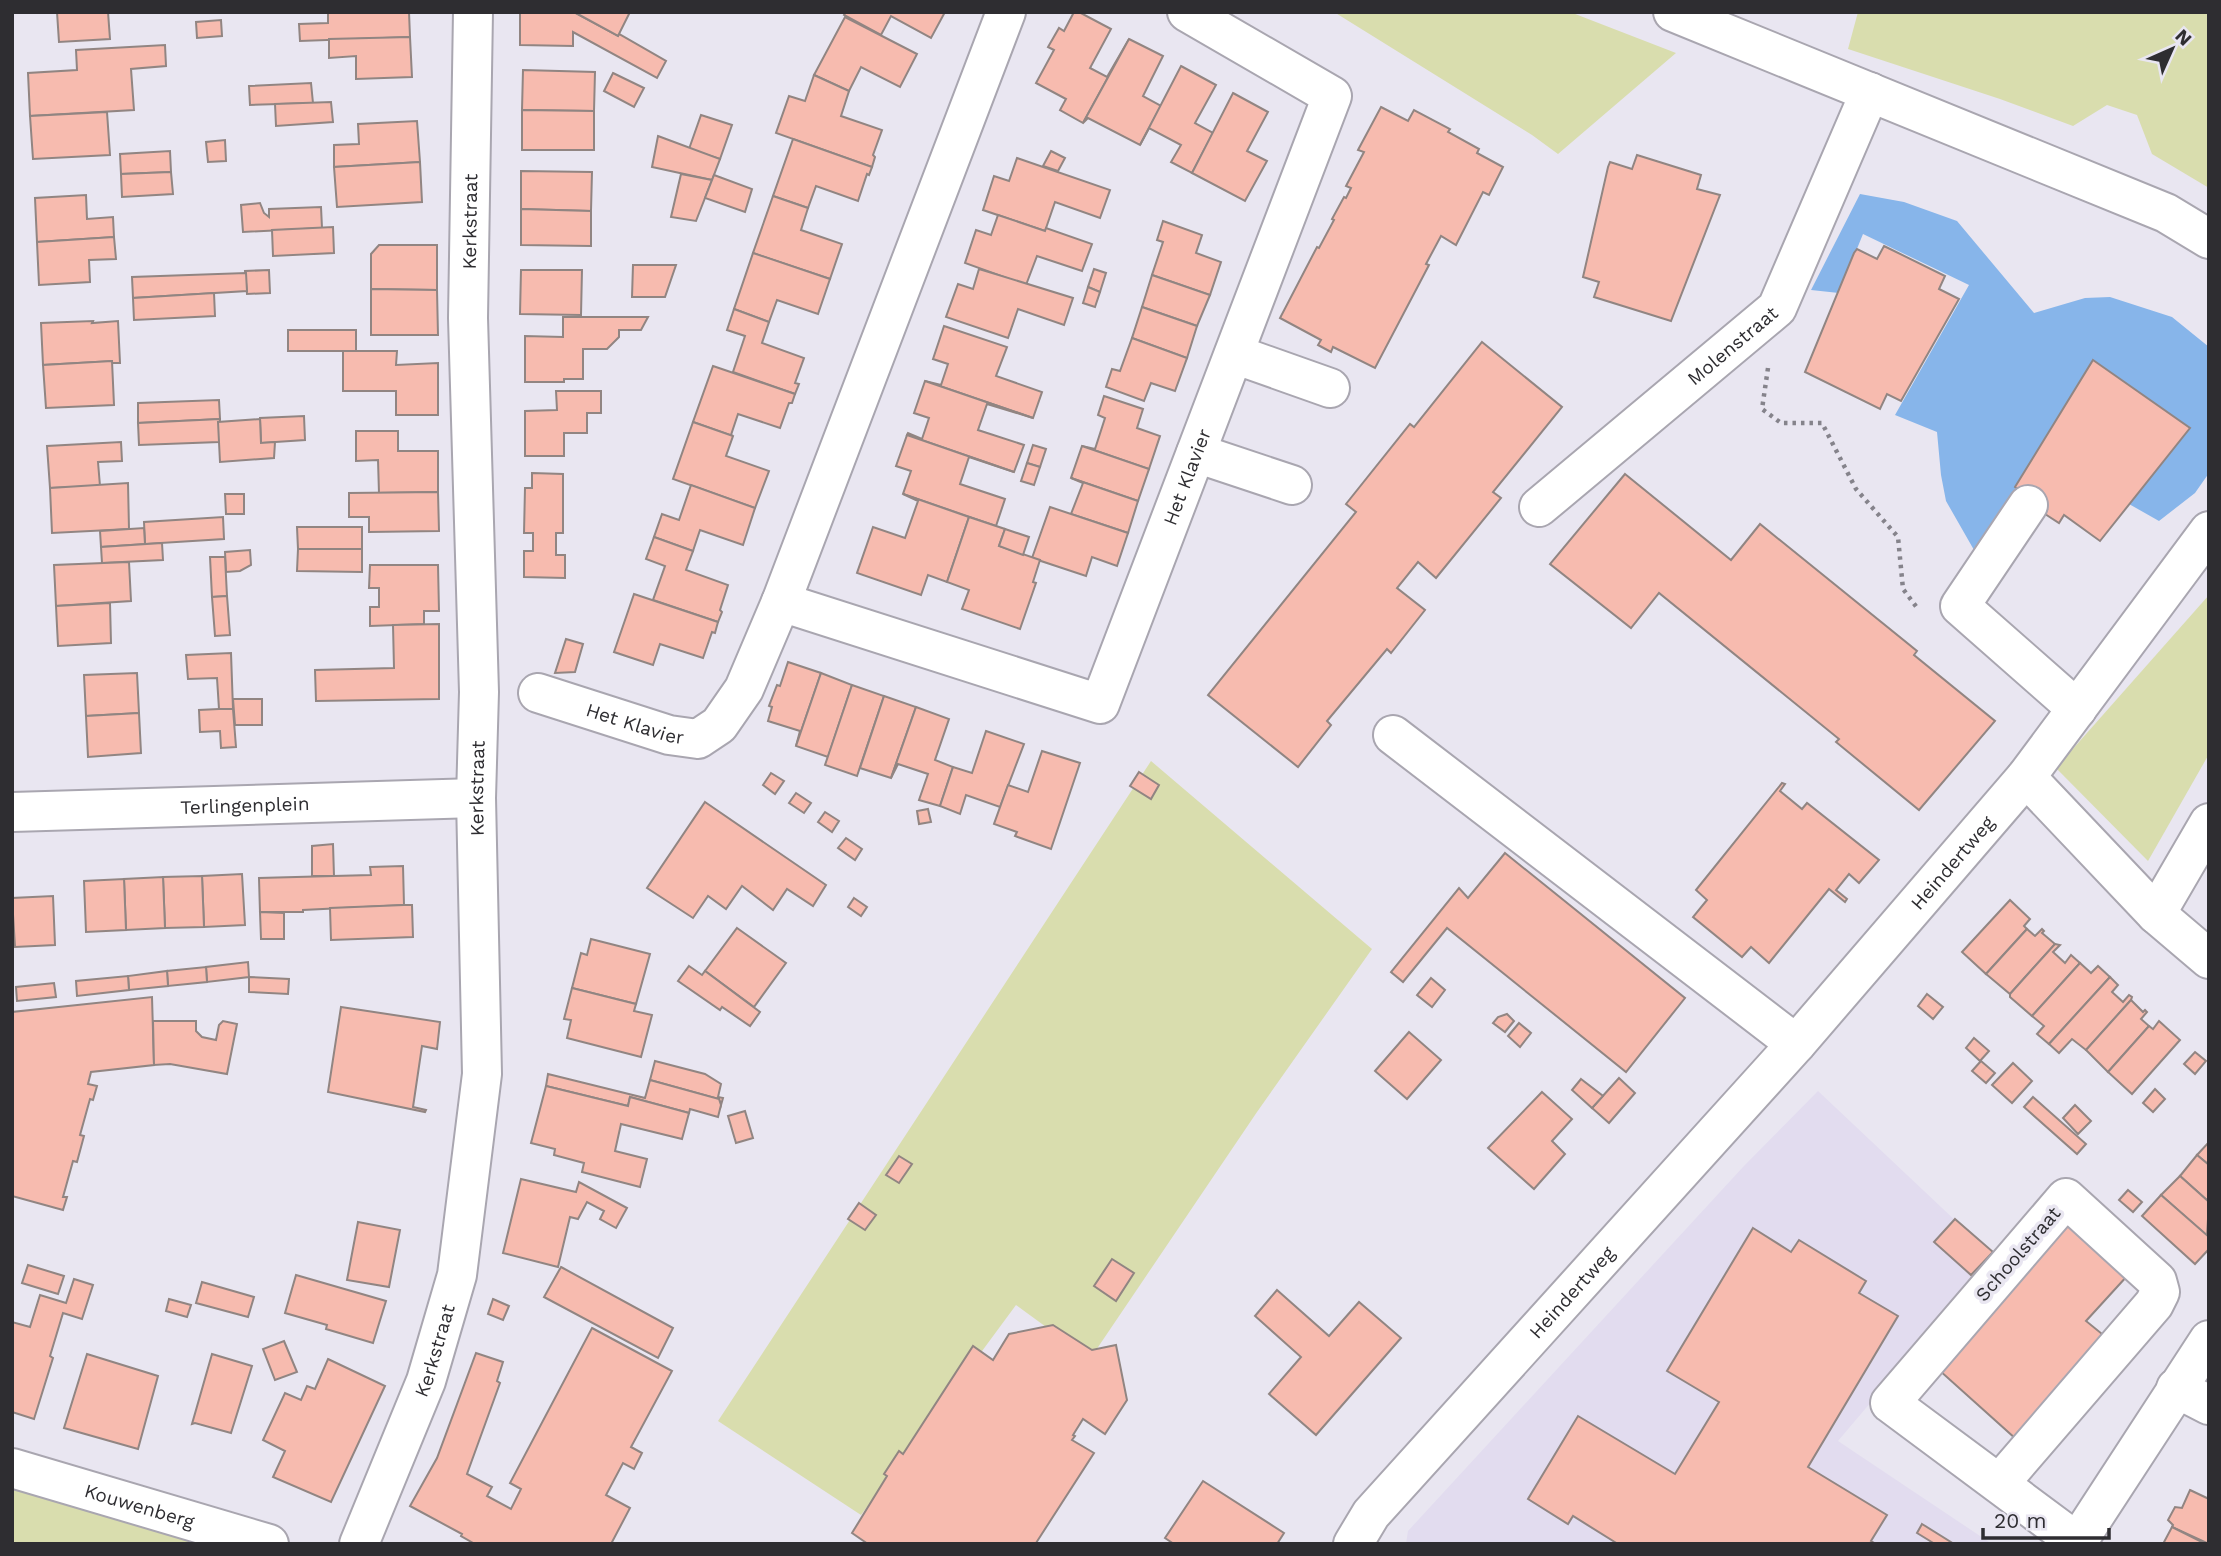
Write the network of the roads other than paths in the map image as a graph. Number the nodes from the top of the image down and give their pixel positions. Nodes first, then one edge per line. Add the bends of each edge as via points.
1 (473, 12) edge
2 (1006, 12) edge
3 (1187, 12) edge
4 (1673, 12) edge
5 (1870, 92) junction
6 (2209, 239) edge
7 (1234, 354) junction
8 (1330, 388) dead end
9 (1196, 453) junction
10 (1292, 485) dead end
11 (2028, 505) dead end
12 (1539, 507) dead end
13 (2209, 531) edge
14 (781, 602) junction
15 (538, 692) dead end
16 (2077, 709) junction
17 (1393, 736) dead end
18 (2026, 777) junction
19 (476, 798) junction
20 (12, 812) edge
21 (2209, 823) edge
22 (2156, 914) junction
23 (2209, 959) edge
24 (1796, 1044) junction
25 (2209, 1340) edge
26 (2192, 1397) edge
27 (12, 1468) edge
28 (1999, 1484) junction
29 (2076, 1543) edge
30 (268, 1544) edge
31 (359, 1544) edge
32 (1353, 1544) edge

1 - 19 street, Kerkstraat via 468,318 479,692
2 - 14 street, Het Klavier
3 - 7 street, Het Klavier via 1332,96
4 - 5 street
5 - 6 street via 2166,213
5 - 12 street, Molenstraat via 1777,309
7 - 8 street
7 - 9 street, Het Klavier
9 - 10 street
9 - 14 street, Het Klavier via 1100,704
11 - 16 street via 1960,606
13 - 16 street, Heindertweg
14 - 15 street, Het Klavier via 744,689 719,725 698,739 669,735
16 - 18 street, Heindertweg
17 - 24 street
18 - 22 street
18 - 24 street, Heindertweg
19 - 20 street, Terlingenplein
19 - 31 street, Kerkstraat via 482,1074 457,1275 426,1381
21 - 22 street
22 - 23 street
24 - 32 street, Heindertweg via 1371,1514
25 - 26 street, Schoolstraat
26 - 29 street, Schoolstraat
27 - 30 street, Kouwenberg
28 - 28 street, Schoolstraat via 1889,1403 2066,1198 2157,1281 2160,1292
28 - 29 street, Schoolstraat

